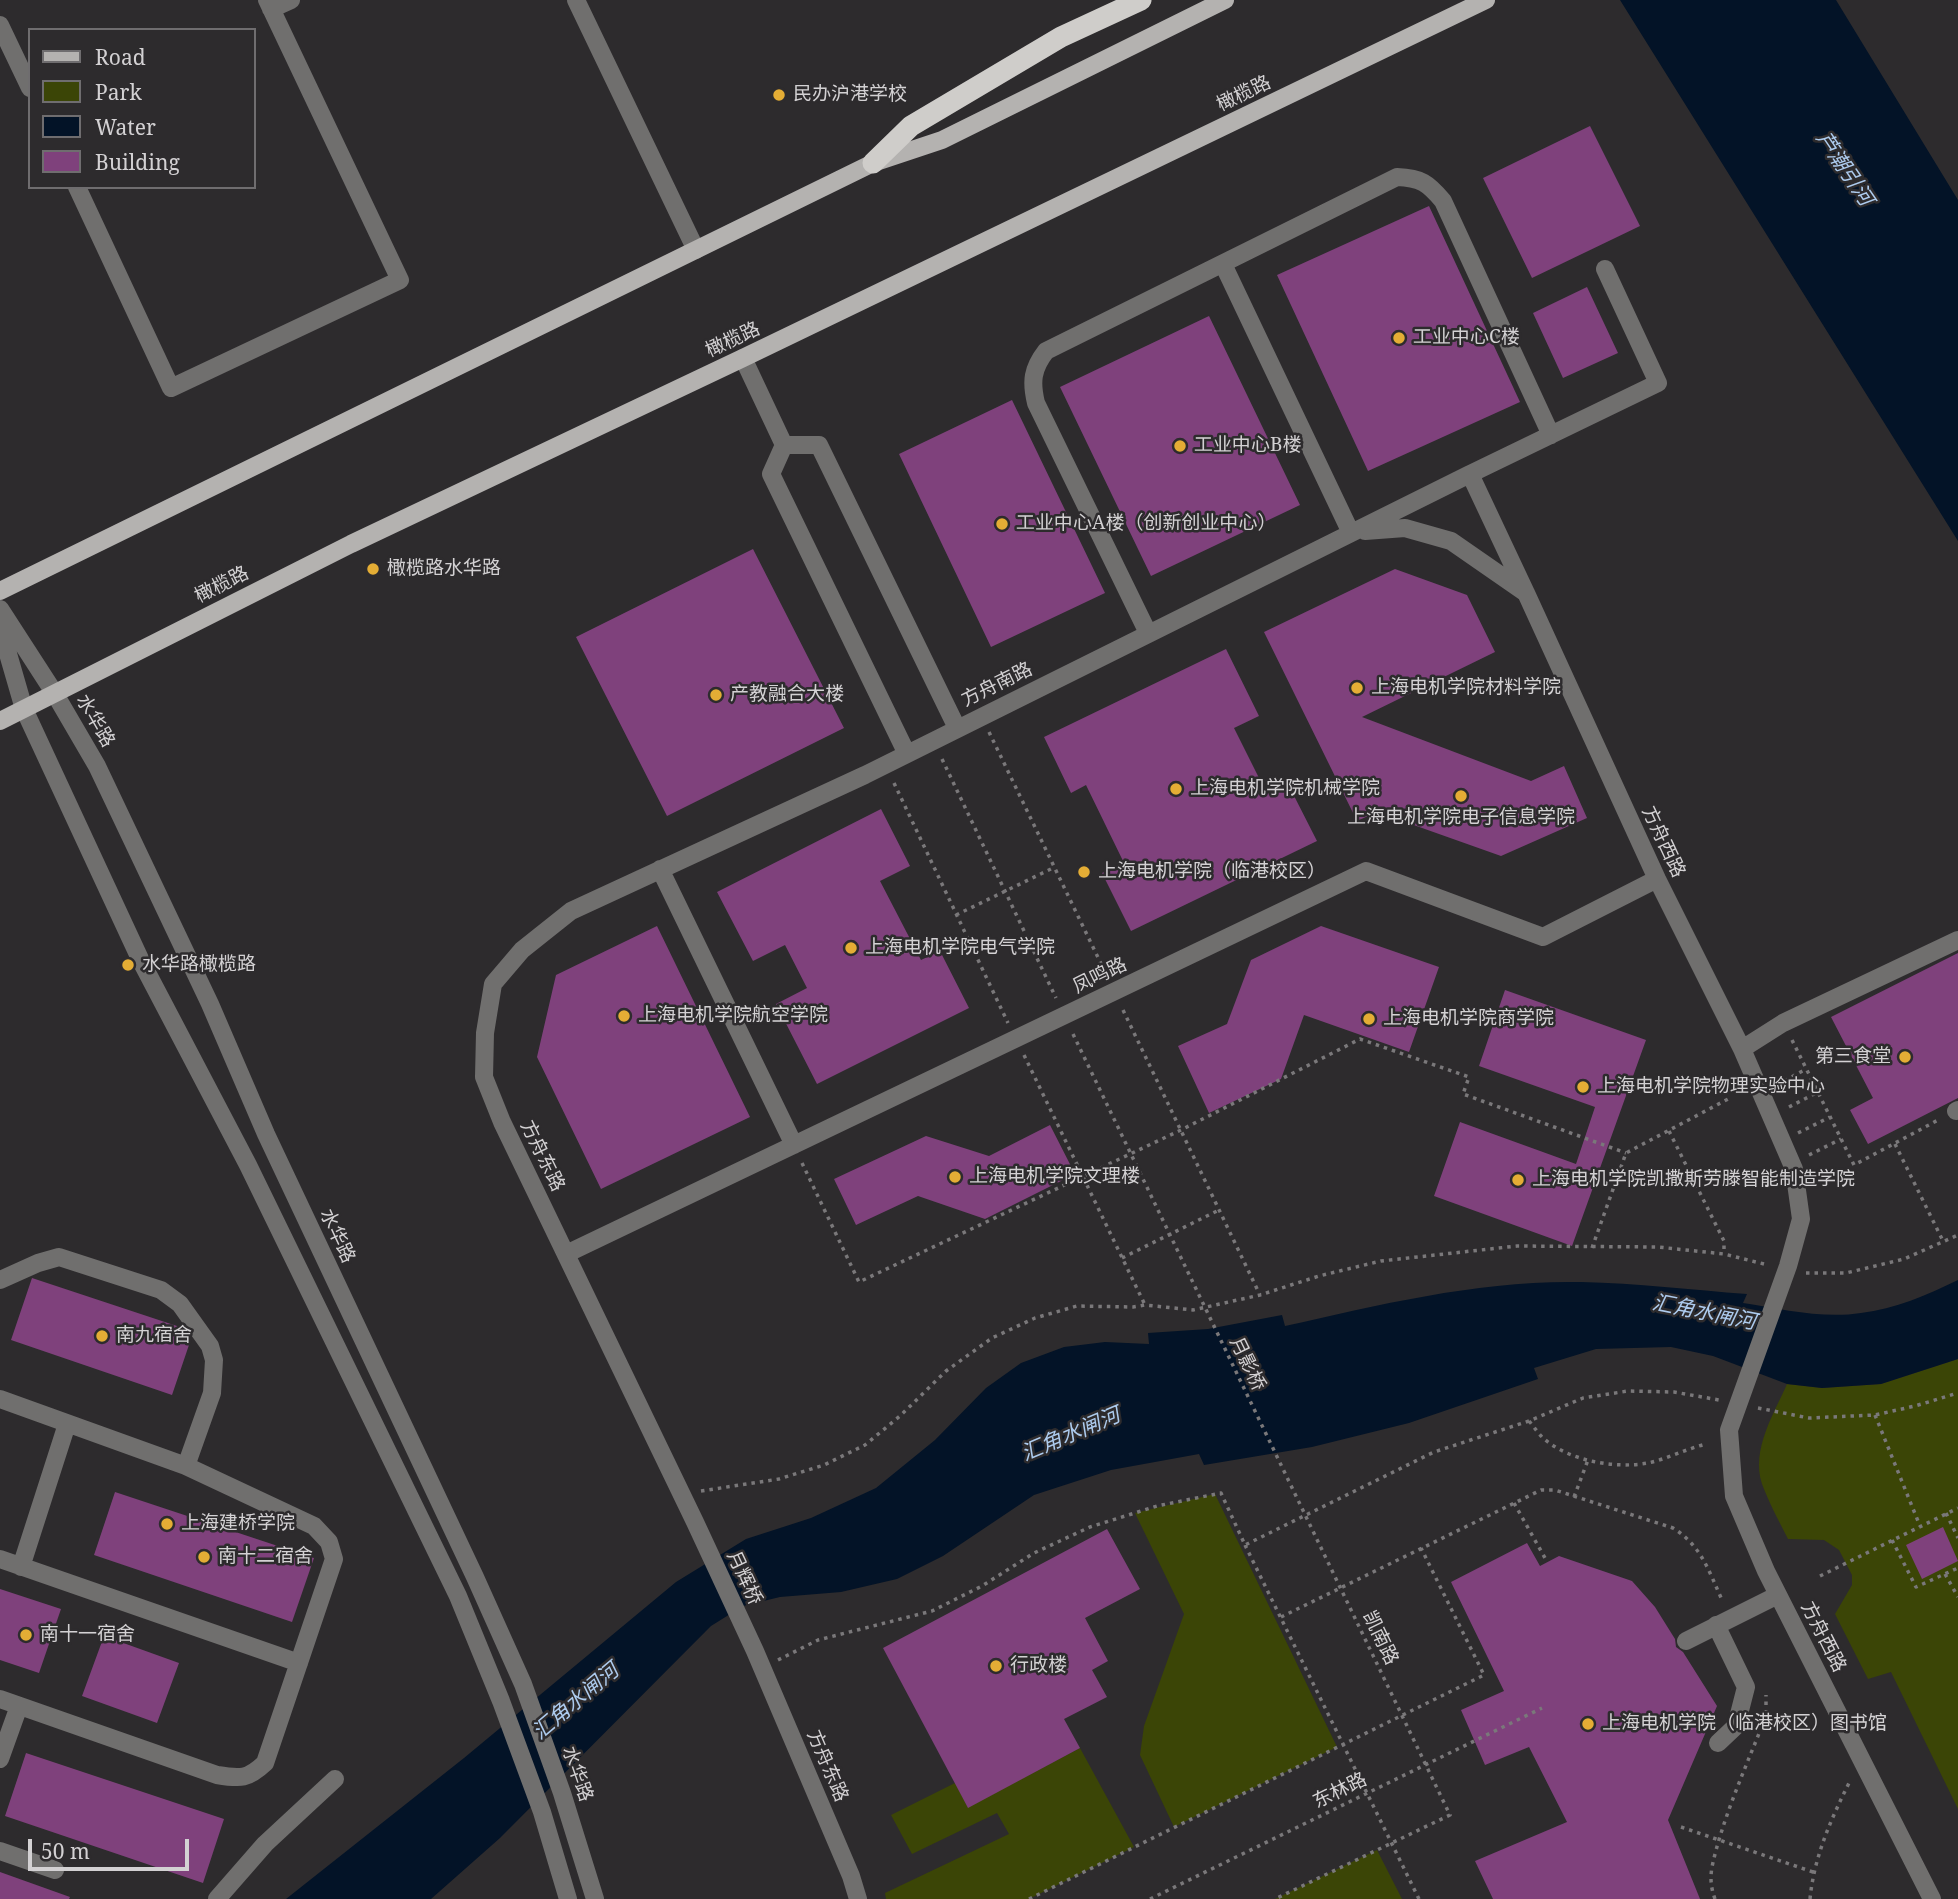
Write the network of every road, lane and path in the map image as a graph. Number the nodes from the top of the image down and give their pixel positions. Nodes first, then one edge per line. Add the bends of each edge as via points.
1 (291, 0) edge
2 (576, 0) edge
3 (1141, 0) edge
4 (1225, 0) edge
5 (1486, 0) edge
6 (269, 5) edge
7 (0, 25) edge
8 (28, 84) edge
9 (873, 163) junction
10 (78, 189) edge
11 (696, 250) junction
12 (1223, 264) junction
13 (1605, 269) dead end
14 (743, 358) junction
15 (1551, 435) junction
16 (784, 445) junction
17 (1471, 474) junction
18 (1351, 534) junction
19 (0, 591) edge
20 (1526, 593) junction
21 (0, 609) edge
22 (0, 626) edge
23 (1148, 633) junction
24 (55, 694) junction
25 (24, 709) junction
26 (0, 721) edge
27 (957, 728) junction
28 (906, 752) junction
29 (1055, 867) dead end
30 (660, 869) junction
31 (1657, 879) junction
32 (956, 915) dead end
33 (1958, 940) edge
34 (1783, 1023) junction
35 (1742, 1049) junction
36 (1806, 1069) junction
37 (1767, 1090) dead end
38 (1818, 1093) junction
39 (1730, 1098) dead end
40 (1788, 1108) dead end
41 (1957, 1110) edge
42 (1830, 1117) junction
43 (1669, 1131) junction
44 (1789, 1138) dead end
45 (1841, 1139) junction
46 (1895, 1143) junction
47 (793, 1145) junction
48 (1626, 1153) junction
49 (1799, 1160) dead end
50 (1219, 1210) dead end
51 (1958, 1234) edge
52 (1944, 1242) junction
53 (1591, 1248) junction
54 (566, 1254) junction
55 (1724, 1254) junction
56 (1122, 1258) dead end
57 (1764, 1264) dead end
58 (1185, 1268) dead end
59 (1806, 1273) dead end
60 (0, 1280) edge
61 (1958, 1393) edge
62 (0, 1399) edge
63 (1719, 1400) dead end
64 (1758, 1408) dead end
65 (1875, 1415) junction
66 (1529, 1421) junction
67 (67, 1424) junction
68 (1706, 1444) dead end
69 (1588, 1461) junction
70 (186, 1466) junction
71 (1284, 1473) joint
72 (682, 1494) junction
73 (1574, 1497) junction
74 (1514, 1503) junction
75 (1958, 1508) edge
76 (1946, 1513) junction
77 (1305, 1515) junction
78 (695, 1522) joint
79 (1920, 1526) junction
80 (1958, 1538) edge
81 (1892, 1540) junction
82 (1245, 1545) junction
83 (1421, 1548) junction
84 (1545, 1558) dead end
85 (0, 1559) edge
86 (21, 1567) junction
87 (1958, 1568) edge
88 (1945, 1574) junction
89 (1820, 1576) dead end
90 (1340, 1588) junction
91 (1778, 1595) junction
92 (1958, 1597) edge
93 (1280, 1617) junction
94 (1724, 1622) junction
95 (1686, 1641) dead end
96 (755, 1651) joint
97 (299, 1663) junction
98 (762, 1668) junction
99 (1765, 1692) dead end
100 (0, 1699) edge
101 (19, 1706) junction
102 (1542, 1708) dead end
103 (1402, 1715) junction
104 (1718, 1743) dead end
105 (1342, 1744) junction
106 (0, 1759) edge
107 (1426, 1765) junction
108 (335, 1779) dead end
109 (1850, 1781) dead end
110 (1367, 1795) junction
111 (1681, 1827) dead end
112 (1720, 1839) junction
113 (1390, 1843) junction
114 (0, 1851) edge
115 (55, 1870) dead end
116 (1813, 1872) junction
117 (217, 1899) edge
118 (568, 1899) edge
119 (595, 1899) edge
120 (858, 1899) edge
121 (1029, 1899) edge
122 (1150, 1899) edge
123 (1275, 1899) edge
124 (1419, 1899) edge
125 (1716, 1899) edge
126 (1810, 1899) edge
127 (1932, 1899) edge

1 - 6 street
2 - 11 street
3 - 9 highway via 1061,37 911,126
4 - 9 main road via 942,140
5 - 14 main road, 橄榄路
6 - 10 street via 400,280 171,388
7 - 8 street
9 - 11 main road
11 - 19 main road
12 - 15 street via 1397,177 1415,178 1431,186 1443,201
12 - 18 street
12 - 23 street via 1046,351 1031,381 1036,403
13 - 15 street, 方舟南路 via 1658,383
14 - 16 street
14 - 24 main road, 橄榄路 via 351,544
15 - 17 street, 方舟南路
16 - 27 street via 819,445
16 - 28 street via 771,474
17 - 18 street, 方舟南路
17 - 20 street, 方舟西路
18 - 20 street via 1405,528 1451,541
18 - 23 street, 方舟南路
20 - 31 street, 方舟西路
21 - 24 street, 水华路
22 - 25 street
23 - 27 street, 方舟南路
24 - 25 main road, 橄榄路
24 - 119 street, 水华路 via 97,766 210,1004 523,1684
25 - 26 main road, 橄榄路
25 - 118 street via 141,961 248,1165 458,1596 542,1812
27 - 28 street, 方舟南路
28 - 30 street, 方舟南路
29 - 32 path
30 - 47 street
30 - 54 street, 方舟东路 via 571,911 522,950 493,984 484,1077
31 - 35 street, 方舟西路
31 - 47 street, 凤鸣路 via 1543,937 1366,871
33 - 34 street
34 - 35 street
34 - 36 path
35 - 91 street, 方舟西路 via 1794,1169 1801,1219 1729,1430 1734,1496
36 - 37 path
36 - 38 path
38 - 40 path
38 - 42 path
39 - 43 path
41 - 46 path
42 - 44 path
42 - 45 path
43 - 48 path
43 - 55 path via 1724,1241
45 - 46 path via 1854,1165
45 - 49 path
46 - 52 path
47 - 48 path via 859,1282 1181,1130 1360,1039 1469,1077 1463,1094
47 - 54 street, 凤鸣路
48 - 53 path
50 - 56 path
51 - 52 path
52 - 59 path via 1904,1259 1846,1273
53 - 55 path via 1658,1247
53 - 72 path via 1517,1246 1381,1261 1192,1310 1077,1306 1035,1318 992,1338 946,1371 866,1445 835,1460 779,1479
54 - 72 street, 方舟东路
55 - 57 path
58 - 71 path, 月影桥
60 - 70 street via 59,1258 161,1290 180,1304 210,1346 214,1360 212,1393
61 - 65 path
62 - 67 street
63 - 66 path via 1674,1392 1628,1391 1583,1398
64 - 65 path via 1809,1418
65 - 79 path
66 - 69 path via 1543,1438
66 - 77 path via 1434,1452
67 - 70 street
67 - 86 street
68 - 69 path via 1648,1463
69 - 73 path
70 - 97 street via 314,1526 328,1542 334,1559
71 - 77 path, 凯南路
72 - 78 street, 方舟东路
73 - 74 path via 1541,1490
73 - 94 path via 1673,1528 1689,1538 1699,1552
74 - 83 path
74 - 84 path
75 - 76 path
76 - 79 path
76 - 80 path
77 - 82 path
77 - 90 path, 凯南路
78 - 96 street, 月辉桥
79 - 81 path
81 - 88 path via 1916,1587
81 - 89 path
82 - 93 path
82 - 98 path via 1221,1493 1157,1506 1090,1527 932,1611 818,1640
83 - 90 path
83 - 103 path via 1484,1675
85 - 86 street
86 - 97 street
87 - 88 path
88 - 92 path
90 - 93 path
90 - 103 path, 凯南路
91 - 94 street
91 - 127 street, 方舟西路
93 - 105 path
94 - 95 street
94 - 104 street via 1746,1687 1736,1726
96 - 98 street, 方舟东路
97 - 101 street via 265,1763 253,1774 237,1778
98 - 120 street, 方舟东路
99 - 112 path via 1766,1716
100 - 101 street
101 - 106 street
102 - 107 path, 东林路
103 - 105 path
103 - 107 path, 凯南路
105 - 110 path
105 - 121 path
107 - 110 path, 东林路
107 - 113 path, 凯南路 via 1450,1815
108 - 117 street via 265,1844
109 - 116 path
110 - 113 path
110 - 122 path, 东林路
111 - 112 path
112 - 116 path
112 - 125 path via 1711,1869
113 - 123 path
113 - 124 path
114 - 115 street
116 - 126 path

